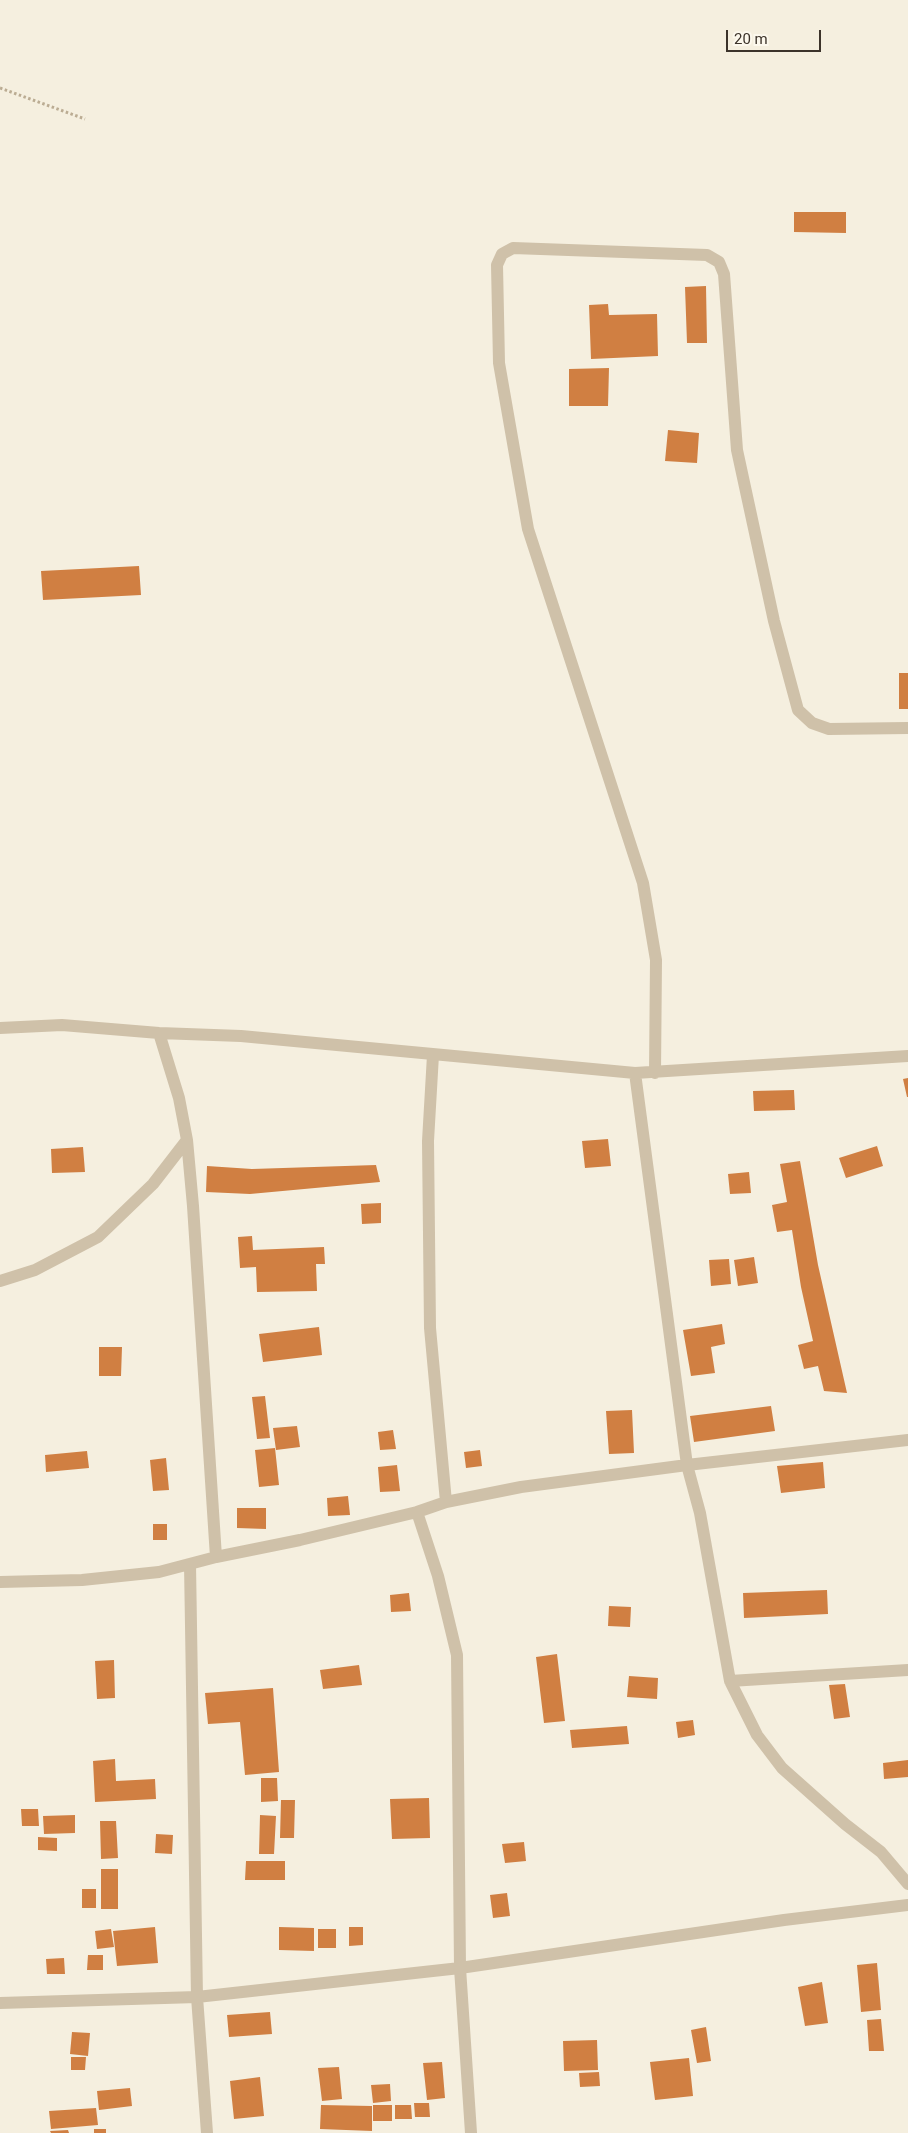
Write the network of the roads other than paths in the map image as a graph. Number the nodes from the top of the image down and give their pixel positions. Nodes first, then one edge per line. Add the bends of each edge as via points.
1 (908, 728) edge
2 (0, 1028) edge
3 (159, 1033) junction
4 (433, 1055) junction
5 (908, 1056) edge
6 (635, 1073) junction
7 (655, 1073) junction
8 (187, 1140) junction
9 (0, 1281) edge
10 (908, 1440) edge
11 (687, 1465) junction
12 (446, 1502) junction
13 (416, 1512) junction
14 (216, 1557) junction
15 (190, 1564) junction
16 (0, 1582) edge
17 (908, 1670) edge
18 (730, 1681) junction
19 (908, 1884) edge
20 (908, 1905) edge
21 (460, 1968) junction
22 (197, 1997) junction
23 (0, 2004) edge
24 (208, 2133) edge
25 (471, 2133) edge

1 - 7 street via 829,729 812,723 798,710 774,621 737,450 724,274 719,262 707,255 513,248 502,254 497,266 500,363 528,529 643,883 656,960
2 - 3 street via 62,1025
3 - 4 street via 241,1036
3 - 8 street via 179,1098
4 - 6 street
4 - 12 street via 428,1141 430,1328
5 - 7 street
6 - 7 street
6 - 11 street
8 - 9 street via 153,1184 98,1237 35,1270
8 - 14 street
10 - 11 street
11 - 12 street via 520,1488
11 - 18 street via 700,1513
12 - 13 street
13 - 14 street
13 - 21 street via 438,1576 457,1655
14 - 15 street
15 - 16 street via 159,1572 82,1580
15 - 22 street
17 - 18 street
18 - 19 street via 757,1735 782,1768 881,1852
20 - 21 street
21 - 22 street
21 - 25 street
22 - 23 street
22 - 24 street

